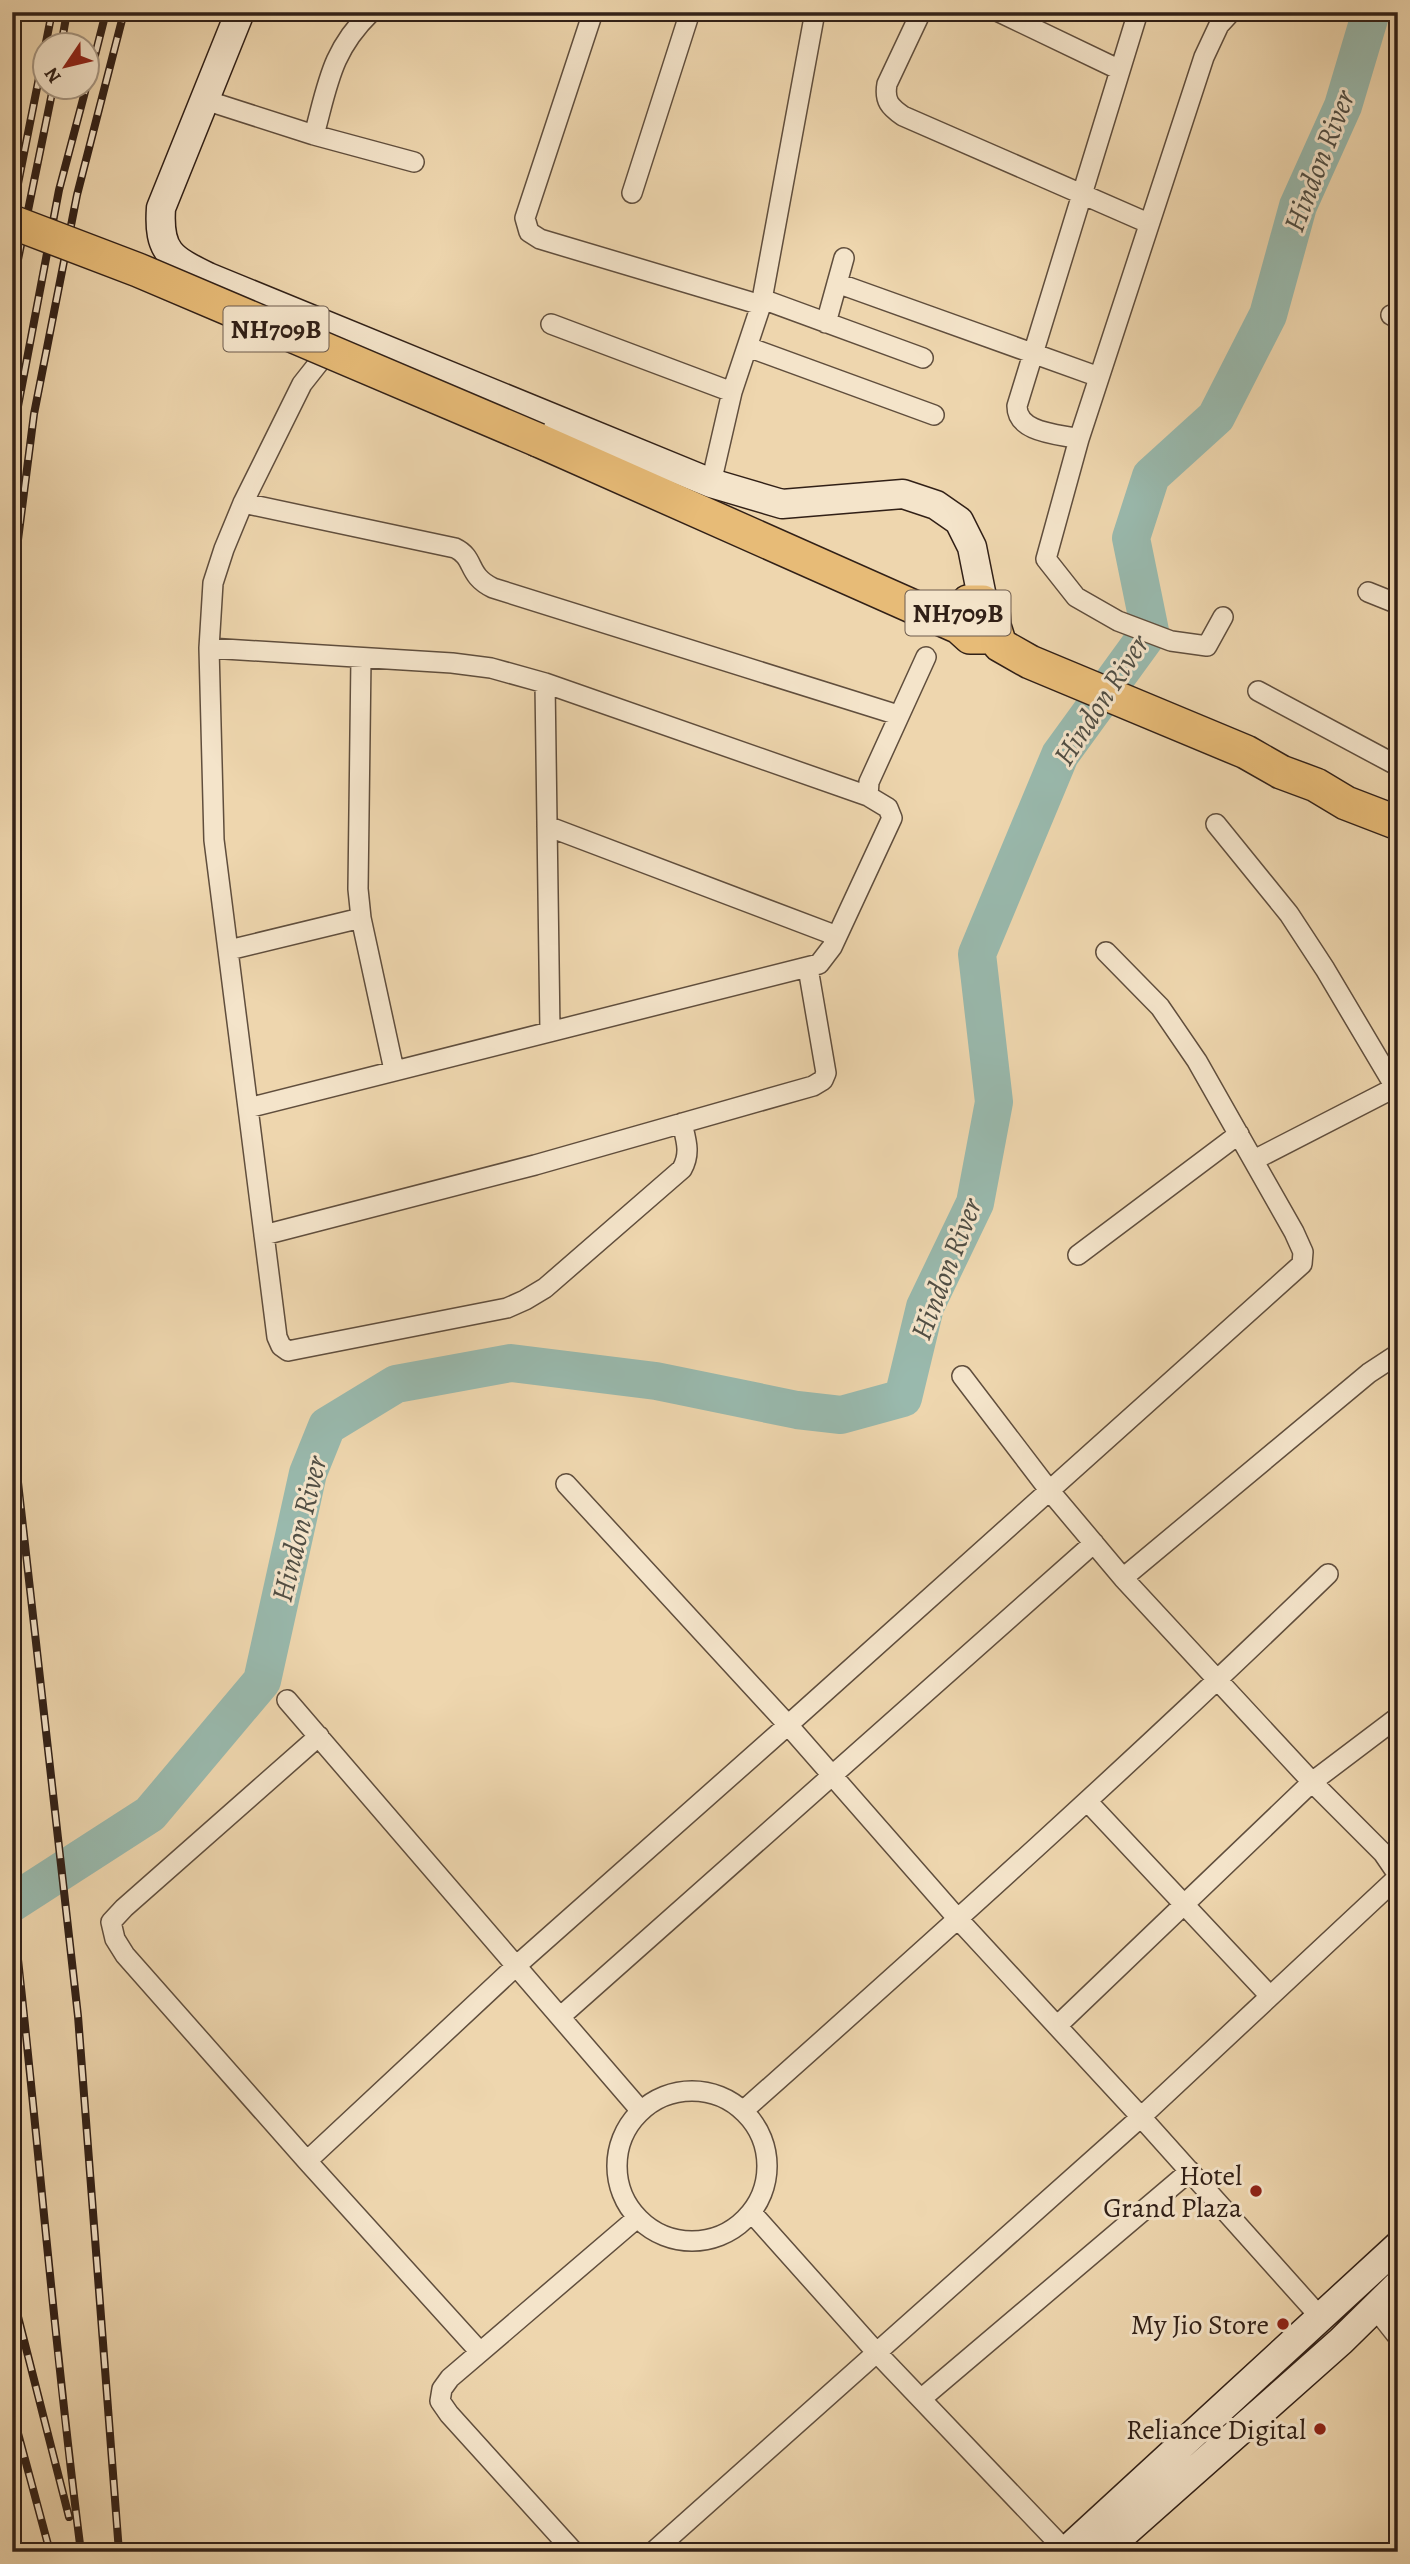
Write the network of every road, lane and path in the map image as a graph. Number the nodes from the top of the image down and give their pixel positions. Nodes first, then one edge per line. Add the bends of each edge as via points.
1 (240, 12) edge
2 (370, 12) edge
3 (593, 12) edge
4 (690, 12) edge
5 (815, 12) edge
6 (921, 12) edge
7 (999, 12) edge
8 (1138, 12) edge
9 (1231, 12) edge
10 (1120, 70) junction
11 (205, 100) junction
12 (314, 135) junction
13 (414, 162) dead end
14 (632, 193) dead end
15 (1081, 196) junction
16 (12, 222) edge
17 (1148, 223) junction
18 (844, 258) dead end
19 (837, 283) junction
20 (761, 302) junction
21 (826, 323) junction
22 (551, 324) dead end
23 (342, 332) junction
24 (748, 347) junction
25 (1033, 354) junction
26 (923, 358) dead end
27 (1099, 377) junction
28 (732, 392) junction
29 (934, 415) dead end
30 (1079, 439) junction
31 (711, 483) junction
32 (243, 503) junction
33 (1368, 592) dead end
34 (1398, 604) edge
35 (988, 614) junction
36 (1223, 617) dead end
37 (209, 648) junction
38 (926, 657) dead end
39 (361, 658) junction
40 (545, 683) junction
41 (1258, 691) dead end
42 (898, 715) junction
43 (1398, 766) edge
44 (1316, 786) junction
45 (868, 796) junction
46 (1398, 805) edge
47 (1398, 823) edge
48 (1216, 824) dead end
49 (547, 827) junction
50 (362, 918) junction
51 (837, 936) junction
52 (229, 950) junction
53 (1106, 952) dead end
54 (808, 968) junction
55 (550, 1031) junction
56 (394, 1070) junction
57 (1396, 1086) edge
58 (248, 1108) junction
59 (682, 1123) junction
60 (1239, 1134) junction
61 (1254, 1160) junction
62 (264, 1235) junction
63 (1078, 1255) dead end
64 (1398, 1354) edge
65 (962, 1376) dead end
66 (566, 1484) dead end
67 (1049, 1490) junction
68 (1094, 1543) junction
69 (1328, 1574) dead end
70 (1123, 1577) junction
71 (1218, 1680) junction
72 (287, 1700) dead end
73 (1398, 1717) edge
74 (788, 1725) junction
75 (318, 1737) junction
76 (833, 1776) junction
77 (1312, 1782) junction
78 (1087, 1801) junction
79 (1398, 1876) edge
80 (1185, 1904) junction
81 (958, 1919) junction
82 (516, 1966) junction
83 (1270, 1996) junction
84 (559, 2017) junction
85 (1057, 2026) junction
86 (641, 2111) junction
87 (743, 2111) junction
88 (1141, 2117) junction
89 (307, 2161) junction
90 (1190, 2171) junction
91 (752, 2213) junction
92 (637, 2218) junction
93 (1398, 2246) edge
94 (1398, 2285) edge
95 (1375, 2308) junction
96 (1321, 2318) junction
97 (1398, 2337) edge
98 (480, 2352) junction
99 (877, 2353) junction
100 (921, 2399) junction
101 (1066, 2551) edge
102 (575, 2552) edge
103 (653, 2552) edge
104 (1103, 2552) edge

1 - 11 main road
2 - 12 street via 337,54
3 - 20 street via 525,218 530,232 540,239
4 - 14 street
5 - 20 street
6 - 15 street via 887,84 890,107
7 - 10 street
8 - 10 street
9 - 17 street via 1208,47
10 - 15 street
11 - 12 street
11 - 23 main road via 161,208 160,231 169,254 208,277
12 - 13 street
15 - 17 street
15 - 25 street
16 - 35 highway, NH709B, bridge via 138,270 538,439 959,627 963,633 984,637
17 - 27 street
18 - 19 street
19 - 21 street
19 - 25 street
20 - 21 street
20 - 24 street
21 - 26 street
22 - 28 street
23 - 31 main road
23 - 32 street via 302,384
24 - 28 street
24 - 29 street
25 - 27 street
25 - 30 street via 1017,406 1020,421
27 - 30 street
28 - 31 street
30 - 36 street via 1046,559 1076,597 1118,621 1171,641 1207,646
31 - 35 main road via 782,504 903,495 936,505 959,522 972,547
32 - 37 street via 214,583
32 - 42 street via 455,548 468,558 475,576 494,588
33 - 34 street
35 - 44 highway, NH709B via 1000,645 1030,662
37 - 39 street
37 - 52 street via 213,826
38 - 42 street
39 - 40 street via 491,668
39 - 50 street via 357,862
40 - 45 street
40 - 49 street
41 - 43 street
42 - 45 street via 869,782
44 - 46 highway, NH709B via 1360,792
44 - 47 highway, NH709B
45 - 51 street via 888,808 892,818
48 - 57 street via 1289,914
49 - 51 street
49 - 55 street
50 - 52 street
50 - 56 street
51 - 54 street via 827,957
52 - 58 street
53 - 60 street via 1160,1007 1198,1061
54 - 55 street
54 - 59 street via 825,1063 823,1080
55 - 56 street
56 - 58 street
57 - 61 street
58 - 62 street
59 - 62 street
59 - 62 street via 688,1149 682,1169 545,1288 507,1308 288,1351 277,1337
60 - 61 street
60 - 63 street
61 - 67 street via 1294,1232 1303,1252 1302,1264
64 - 70 street via 1369,1373
65 - 67 street
66 - 74 street
67 - 68 street
67 - 74 street
68 - 70 street
68 - 76 street
69 - 71 street
70 - 71 street
71 - 77 street
71 - 78 street
72 - 75 street
73 - 77 street
74 - 76 street
74 - 82 street
75 - 82 street
75 - 89 street via 111,1922 125,1955
76 - 81 street
76 - 84 street
77 - 79 street via 1382,1853
77 - 80 street
78 - 80 street
78 - 81 street
79 - 83 street
80 - 83 street
80 - 85 street
81 - 85 street
81 - 87 street
82 - 84 street
82 - 89 street
83 - 88 street
84 - 86 street
85 - 88 street
86 - 87 street via 680,2091 702,2091
86 - 92 street via 626,2129 617,2175
87 - 91 street via 766,2148 768,2171
88 - 90 street
88 - 99 street
89 - 98 street
90 - 96 street
90 - 100 street
91 - 92 street via 733,2231 709,2241 683,2242 658,2234
91 - 99 street
92 - 98 street
93 - 96 main road
94 - 95 main road
95 - 97 street
95 - 104 main road
96 - 101 main road
98 - 102 street via 450,2378 440,2401
99 - 100 street
99 - 103 street
100 - 101 street

